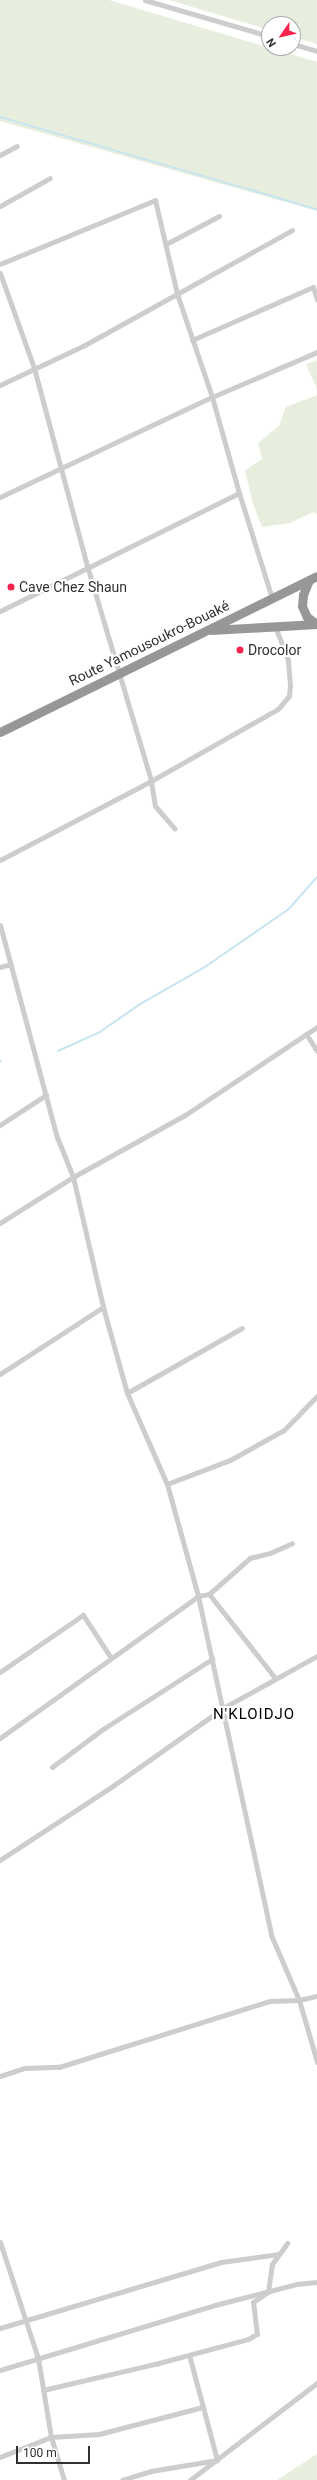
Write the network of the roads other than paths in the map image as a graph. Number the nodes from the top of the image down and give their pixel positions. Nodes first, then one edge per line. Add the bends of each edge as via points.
1 (145, 0) edge
2 (261, 34) edge
3 (301, 46) edge
4 (317, 51) edge
5 (17, 146) dead end
6 (0, 155) edge
7 (50, 178) dead end
8 (0, 206) edge
9 (219, 216) dead end
10 (292, 230) dead end
11 (166, 244) junction
12 (0, 264) edge
13 (0, 273) edge
14 (177, 294) junction
15 (317, 299) edge
16 (192, 340) junction
17 (317, 352) edge
18 (34, 368) junction
19 (0, 385) edge
20 (212, 397) junction
21 (60, 469) junction
22 (240, 493) junction
23 (0, 497) edge
24 (88, 569) junction
25 (313, 578) edge
26 (272, 598) junction
27 (0, 611) edge
28 (317, 624) edge
29 (275, 626) junction
30 (208, 630) junction
31 (120, 672) junction
32 (0, 732) edge
33 (151, 781) junction
34 (175, 829) dead end
35 (0, 860) edge
36 (0, 925) edge
37 (11, 964) junction
38 (0, 967) edge
39 (317, 1027) edge
40 (306, 1034) junction
41 (317, 1051) edge
42 (46, 1095) junction
43 (0, 1125) edge
44 (73, 1177) junction
45 (0, 1223) edge
46 (103, 1307) junction
47 (242, 1328) dead end
48 (0, 1374) edge
49 (127, 1393) junction
50 (317, 1396) edge
51 (167, 1484) junction
52 (292, 1543) dead end
53 (209, 1594) junction
54 (198, 1596) junction
55 (317, 1656) edge
56 (111, 1658) junction
57 (212, 1659) junction
58 (0, 1672) edge
59 (275, 1678) junction
60 (223, 1708) junction
61 (0, 1738) edge
62 (52, 1767) dead end
63 (0, 1860) edge
64 (317, 1996) edge
65 (299, 2000) junction
66 (317, 2062) edge
67 (0, 2076) edge
68 (0, 2242) edge
69 (287, 2243) dead end
70 (278, 2254) junction
71 (317, 2282) edge
72 (268, 2292) junction
73 (27, 2321) junction
74 (0, 2328) edge
75 (189, 2355) junction
76 (38, 2358) junction
77 (0, 2370) edge
78 (317, 2383) edge
79 (43, 2390) junction
80 (203, 2407) junction
81 (51, 2437) junction
82 (0, 2457) edge
83 (216, 2460) junction
84 (64, 2480) edge
85 (122, 2480) edge
86 (190, 2480) edge

1 - 2 street
3 - 4 street
5 - 6 street
7 - 8 street
9 - 11 street
10 - 14 street
11 - 12 street via 155,200
11 - 14 street
13 - 18 street
14 - 16 street
14 - 18 street via 83,346
15 - 16 street via 313,287
16 - 20 street
17 - 20 street
18 - 19 street
18 - 21 street
20 - 21 street
20 - 22 street
21 - 23 street
21 - 24 street
22 - 24 street
22 - 26 street
24 - 27 street
24 - 31 street
25 - 26 highway, Route Yamousoukro-Bouaké
25 - 28 highway via 302,596 302,606 308,617
26 - 30 highway, Route Yamousoukro-Bouaké
28 - 29 highway
29 - 30 highway
29 - 33 street via 288,660 289,696 278,709
30 - 31 highway, Route Yamousoukro-Bouaké
31 - 32 highway, Route Yamousoukro-Bouaké
31 - 33 street
33 - 34 street via 155,806
33 - 35 street
36 - 37 street
37 - 38 street
37 - 42 street
39 - 40 street
40 - 41 street
40 - 44 street via 185,1115
42 - 43 street
42 - 44 street via 57,1137
44 - 45 street
44 - 46 street
46 - 48 street
46 - 49 street
47 - 49 street
49 - 51 street
50 - 51 street via 284,1430 230,1460
51 - 54 street
52 - 53 street via 270,1553 250,1558
53 - 54 street
53 - 59 street
54 - 56 street
54 - 57 street
55 - 59 street via 296,1670
56 - 58 street via 83,1615
56 - 61 street
57 - 60 street
57 - 62 street via 103,1729
59 - 60 street
60 - 63 street via 114,1785
60 - 65 street via 271,1935
64 - 65 street
65 - 66 street
65 - 67 street via 270,2001 59,2066 25,2068
68 - 73 street
69 - 70 street
70 - 72 street via 272,2264
70 - 73 street via 214,2264 125,2289
71 - 72 street
72 - 75 street via 253,2302 257,2334 248,2339
72 - 76 street via 215,2305
73 - 74 street
73 - 76 street
75 - 79 street
75 - 80 street
76 - 77 street
76 - 79 street
78 - 83 street
79 - 81 street
80 - 81 street via 98,2434
80 - 83 street
81 - 82 street
81 - 84 street
83 - 85 street via 151,2471
83 - 86 street

